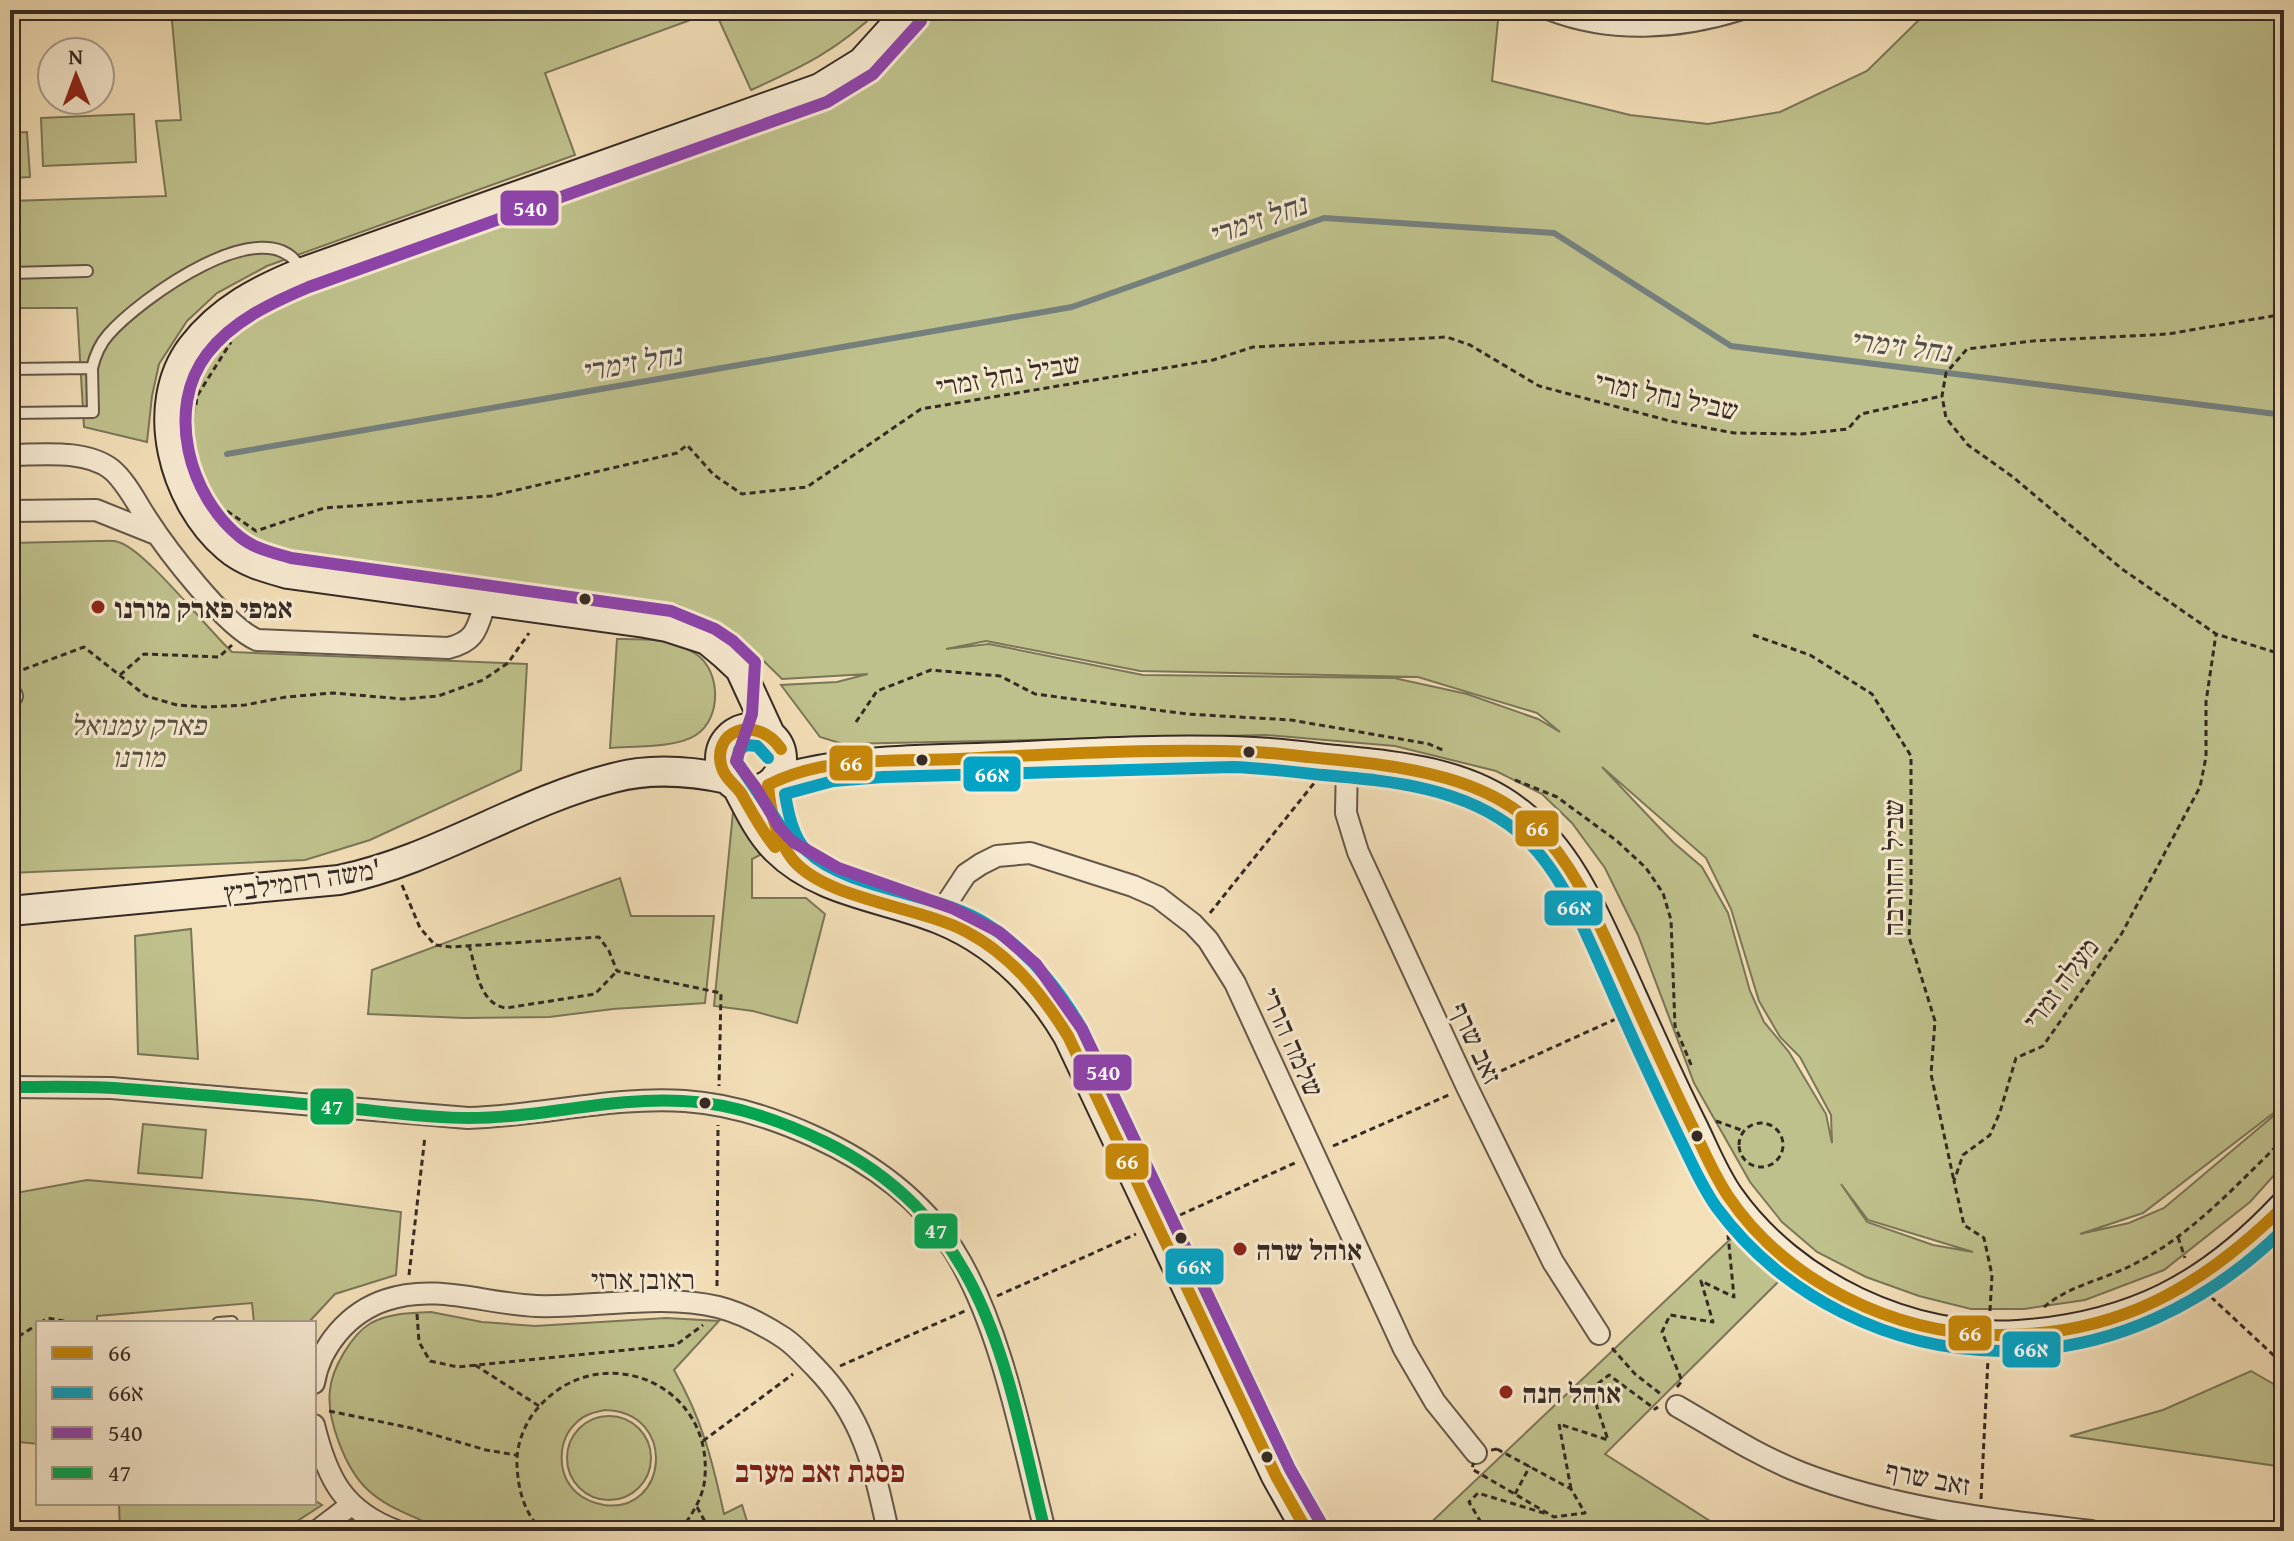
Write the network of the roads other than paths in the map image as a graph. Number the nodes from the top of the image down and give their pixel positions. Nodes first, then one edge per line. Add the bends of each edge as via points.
1 (909, 10) edge
2 (1551, 10) edge
3 (1739, 10) edge
4 (87, 271) dead end
5 (303, 272) junction
6 (10, 273) edge
7 (92, 368) junction
8 (10, 369) edge
9 (10, 413) edge
10 (10, 455) edge
11 (10, 511) edge
12 (156, 534) junction
13 (486, 601) junction
14 (740, 669) junction
15 (776, 742) junction
16 (1340, 760) junction
17 (859, 763) junction
18 (728, 764) junction
19 (772, 782) junction
20 (795, 863) junction
21 (10, 911) edge
22 (937, 918) junction
23 (10, 1087) edge
24 (2284, 1206) edge
25 (1599, 1334) road end
26 (316, 1372) edge
27 (1672, 1402) road end
28 (319, 1418) edge
29 (1476, 1453) road end
30 (351, 1505) junction
31 (317, 1531) edge
32 (397, 1531) edge
33 (888, 1531) edge
34 (1045, 1531) edge
35 (1307, 1531) edge
36 (2091, 1531) edge

1 - 5 street via 862,62 820,88
2 - 3 street via 1627,27 1710,19
4 - 6 lane
5 - 7 lane via 284,250 270,248 200,266 120,322 105,338
5 - 13 street via 225,313 191,349 177,377 171,404 172,446 193,507 228,549 257,566
7 - 8 lane
7 - 9 lane via 93,412
10 - 12 street via 74,454 111,469
11 - 12 street via 96,510
12 - 13 street via 227,620 257,640 448,648 463,645 475,634
13 - 14 street via 667,627 707,640
14 - 15 street
14 - 18 street
15 - 17 street via 828,761
15 - 18 street via 750,728 740,730
15 - 19 street via 782,766
16 - 17 street via 1255,752
16 - 24 street via 1438,775 1492,795 1541,832 1575,877 1735,1205 1783,1253 1875,1312 1941,1330 1989,1335 2039,1334 2107,1322 2135,1313 2213,1270
16 - 25 street, זאב שרף via 1349,831 1553,1262
17 - 19 street
18 - 19 street via 752,790
18 - 20 street via 754,820 776,849
18 - 21 street, משה רחמילביץ' via 615,777 394,866 339,880
19 - 20 street via 771,814
20 - 22 street via 845,890
22 - 29 street, שלמה הררי via 966,874 997,856 1030,853 1158,897 1198,929 1235,983 1415,1369
22 - 35 street via 992,946 1016,967 1068,1036 1276,1476
23 - 34 street via 111,1088 468,1118 660,1100 718,1105 770,1118 819,1139 897,1187 952,1248 980,1304
26 - 33 street, ראובן ארזי via 332,1341 353,1317 411,1294 533,1306 661,1302 717,1307 787,1340 852,1412 874,1470
27 - 36 street, זאב שרף via 1766,1456 1882,1498
28 - 30 street via 328,1471
30 - 31 street
30 - 32 street

